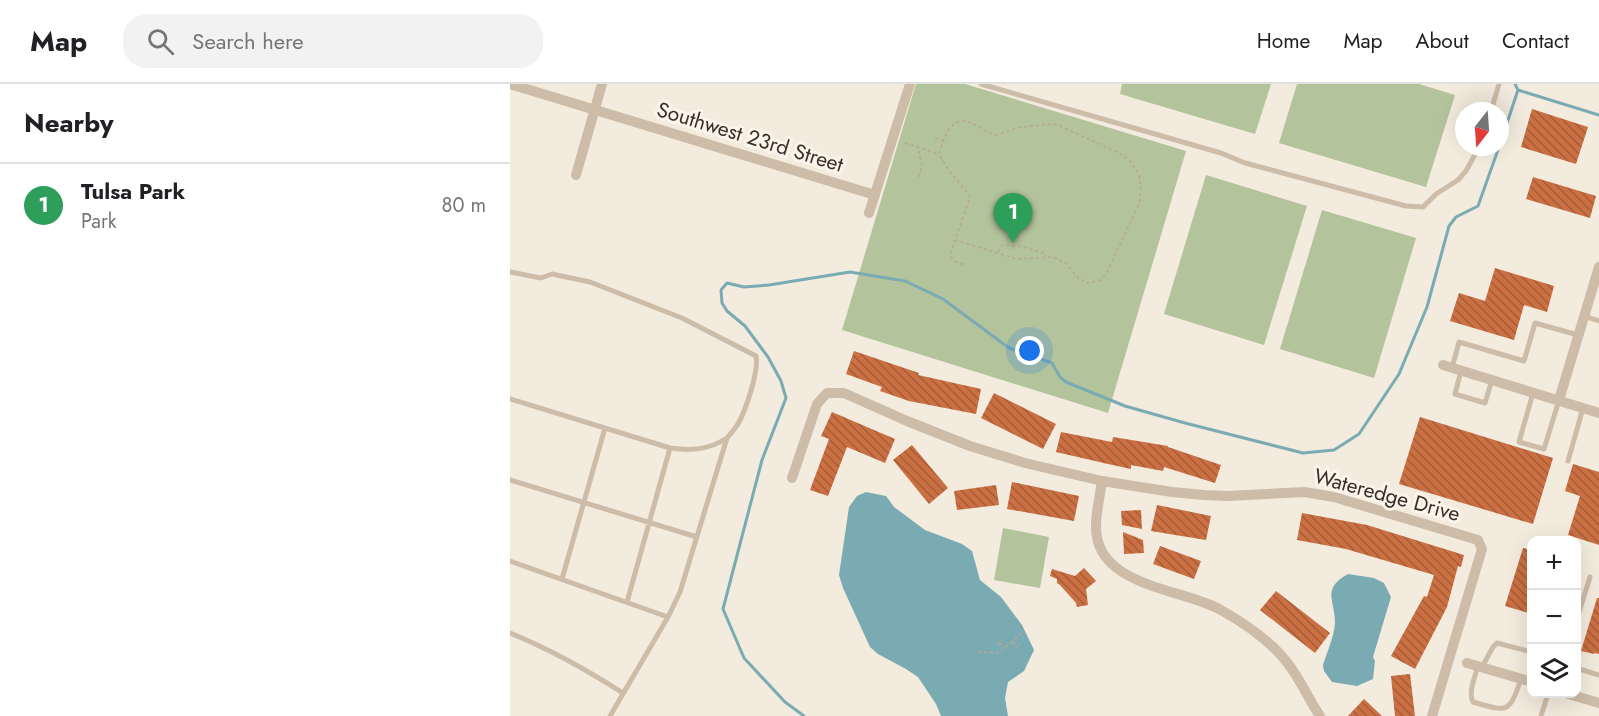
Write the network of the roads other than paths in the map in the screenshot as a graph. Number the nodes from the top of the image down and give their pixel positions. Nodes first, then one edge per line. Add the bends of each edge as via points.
1 (510, 84) edge
2 (603, 84) edge
3 (910, 84) edge
4 (981, 84) edge
5 (1499, 84) edge
6 (1494, 102) edge
7 (594, 110) junction
8 (1474, 156) edge
9 (576, 175) dead end
10 (875, 195) junction
11 (868, 213) dead end
12 (1599, 267) edge
13 (510, 272) edge
14 (1584, 316) junction
15 (1599, 321) edge
16 (1578, 335) junction
17 (1452, 368) junction
18 (1492, 380) junction
19 (1533, 393) junction
20 (1559, 400) junction
21 (510, 401) edge
22 (1583, 408) junction
23 (1599, 413) edge
24 (605, 428) junction
25 (727, 438) junction
26 (670, 448) junction
27 (1568, 461) dead end
28 (792, 478) dead end
29 (510, 480) edge
30 (1102, 481) junction
31 (584, 503) junction
32 (650, 522) junction
33 (697, 537) junction
34 (510, 561) edge
35 (1590, 577) dead end
36 (561, 579) junction
37 (627, 602) junction
38 (1581, 606) edge
39 (668, 616) junction
40 (510, 633) edge
41 (1527, 651) edge
42 (1476, 665) junction
43 (1581, 670) edge
44 (1599, 675) edge
45 (1526, 681) edge
46 (623, 693) junction
47 (1581, 697) edge
48 (1547, 698) edge
49 (1599, 703) edge
50 (1491, 707) junction
51 (1543, 715) edge
52 (610, 716) edge
53 (1320, 716) edge
54 (1432, 716) edge
55 (1489, 716) edge

1 - 7 street, Southwest 23rd Street
2 - 7 street
3 - 10 street
4 - 8 lane via 1245,163 1406,206 1423,207 1458,180
5 - 6 lane
7 - 9 street
7 - 10 street, Southwest 23rd Street
10 - 11 street
12 - 14 street
13 - 25 lane via 542,278 552,274 590,282 682,318 753,353 758,362 748,398 739,422
14 - 15 lane
14 - 16 street
16 - 17 lane via 1536,323 1524,361 1459,342
16 - 20 street
17 - 18 street
17 - 18 lane via 1455,394 1485,403
18 - 19 street
19 - 20 street
19 - 20 lane via 1519,442 1544,449
20 - 22 street
21 - 24 lane
22 - 23 street
22 - 27 lane
24 - 26 lane
24 - 31 lane
25 - 26 lane via 712,447 688,451
25 - 33 lane
26 - 32 lane
28 - 30 street, Wateredge Drive via 817,404 827,393 844,393 970,446
29 - 31 lane
30 - 53 street via 1096,527 1098,543 1112,566 1219,609 1243,624 1287,662
30 - 54 street, Wateredge Drive via 1204,495 1304,492 1334,497 1478,540 1482,549
31 - 32 lane
31 - 36 lane
32 - 33 lane
32 - 37 lane
33 - 39 lane
34 - 36 lane
35 - 38 lane
36 - 37 lane
37 - 39 lane
39 - 46 lane
40 - 46 lane via 581,667
41 - 42 lane via 1497,643
42 - 45 street
42 - 50 lane via 1471,698
43 - 44 lane
45 - 50 lane via 1508,707
46 - 52 lane
47 - 49 street
48 - 51 lane
50 - 55 lane

